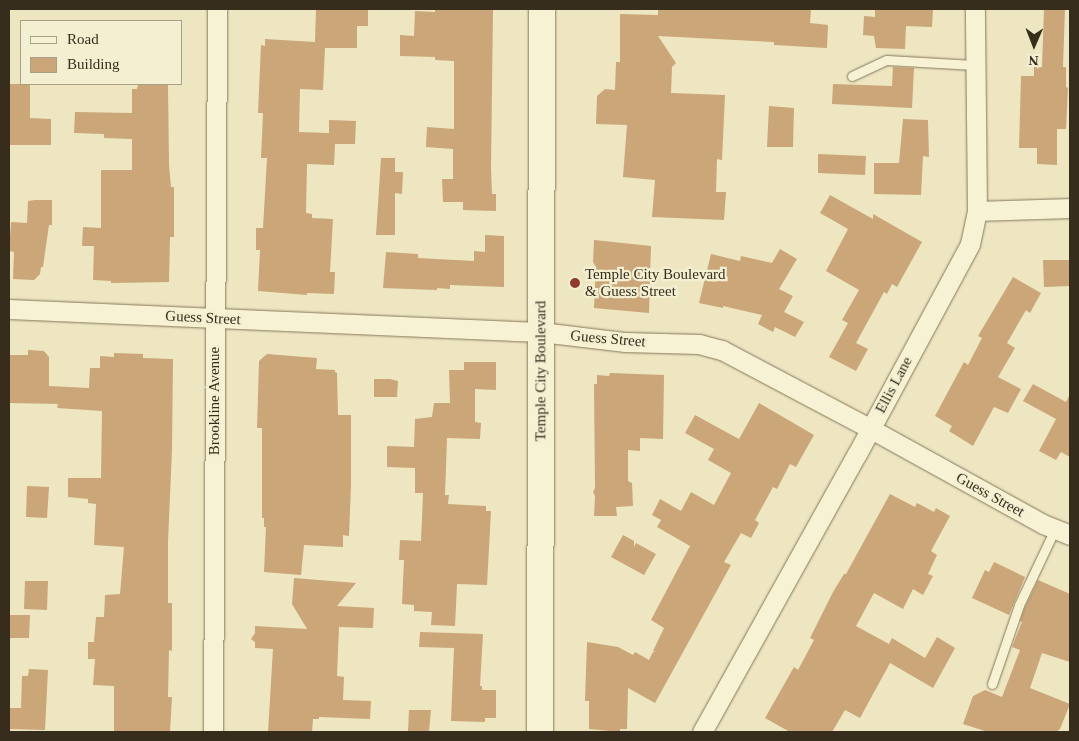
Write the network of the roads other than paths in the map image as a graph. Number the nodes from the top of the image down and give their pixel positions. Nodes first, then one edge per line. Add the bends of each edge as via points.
1 (217, 9) edge
2 (542, 9) edge
3 (975, 9) edge
4 (974, 65) junction
5 (852, 76) dead end
6 (1070, 208) edge
7 (977, 211) junction
8 (9, 309) edge
9 (216, 319) junction
10 (541, 332) junction
11 (871, 429) junction
12 (1063, 532) edge
13 (992, 684) dead end
14 (213, 732) edge
15 (540, 732) edge
16 (702, 732) edge

1 - 9 street, Brookline Avenue
2 - 10 main road, Temple City Boulevard
3 - 4 street, Ellis Lane
4 - 5 lane via 887,60
4 - 7 street, Ellis Lane
6 - 7 street
7 - 11 street, Ellis Lane via 970,244
8 - 9 street, Guess Street
9 - 10 street, Guess Street
9 - 14 street, Brookline Avenue
10 - 11 street, Guess Street via 625,342 699,344 722,350
10 - 15 main road, Temple City Boulevard
11 - 12 street, Guess Street
11 - 16 street, Ellis Lane
12 - 13 lane via 1019,605

